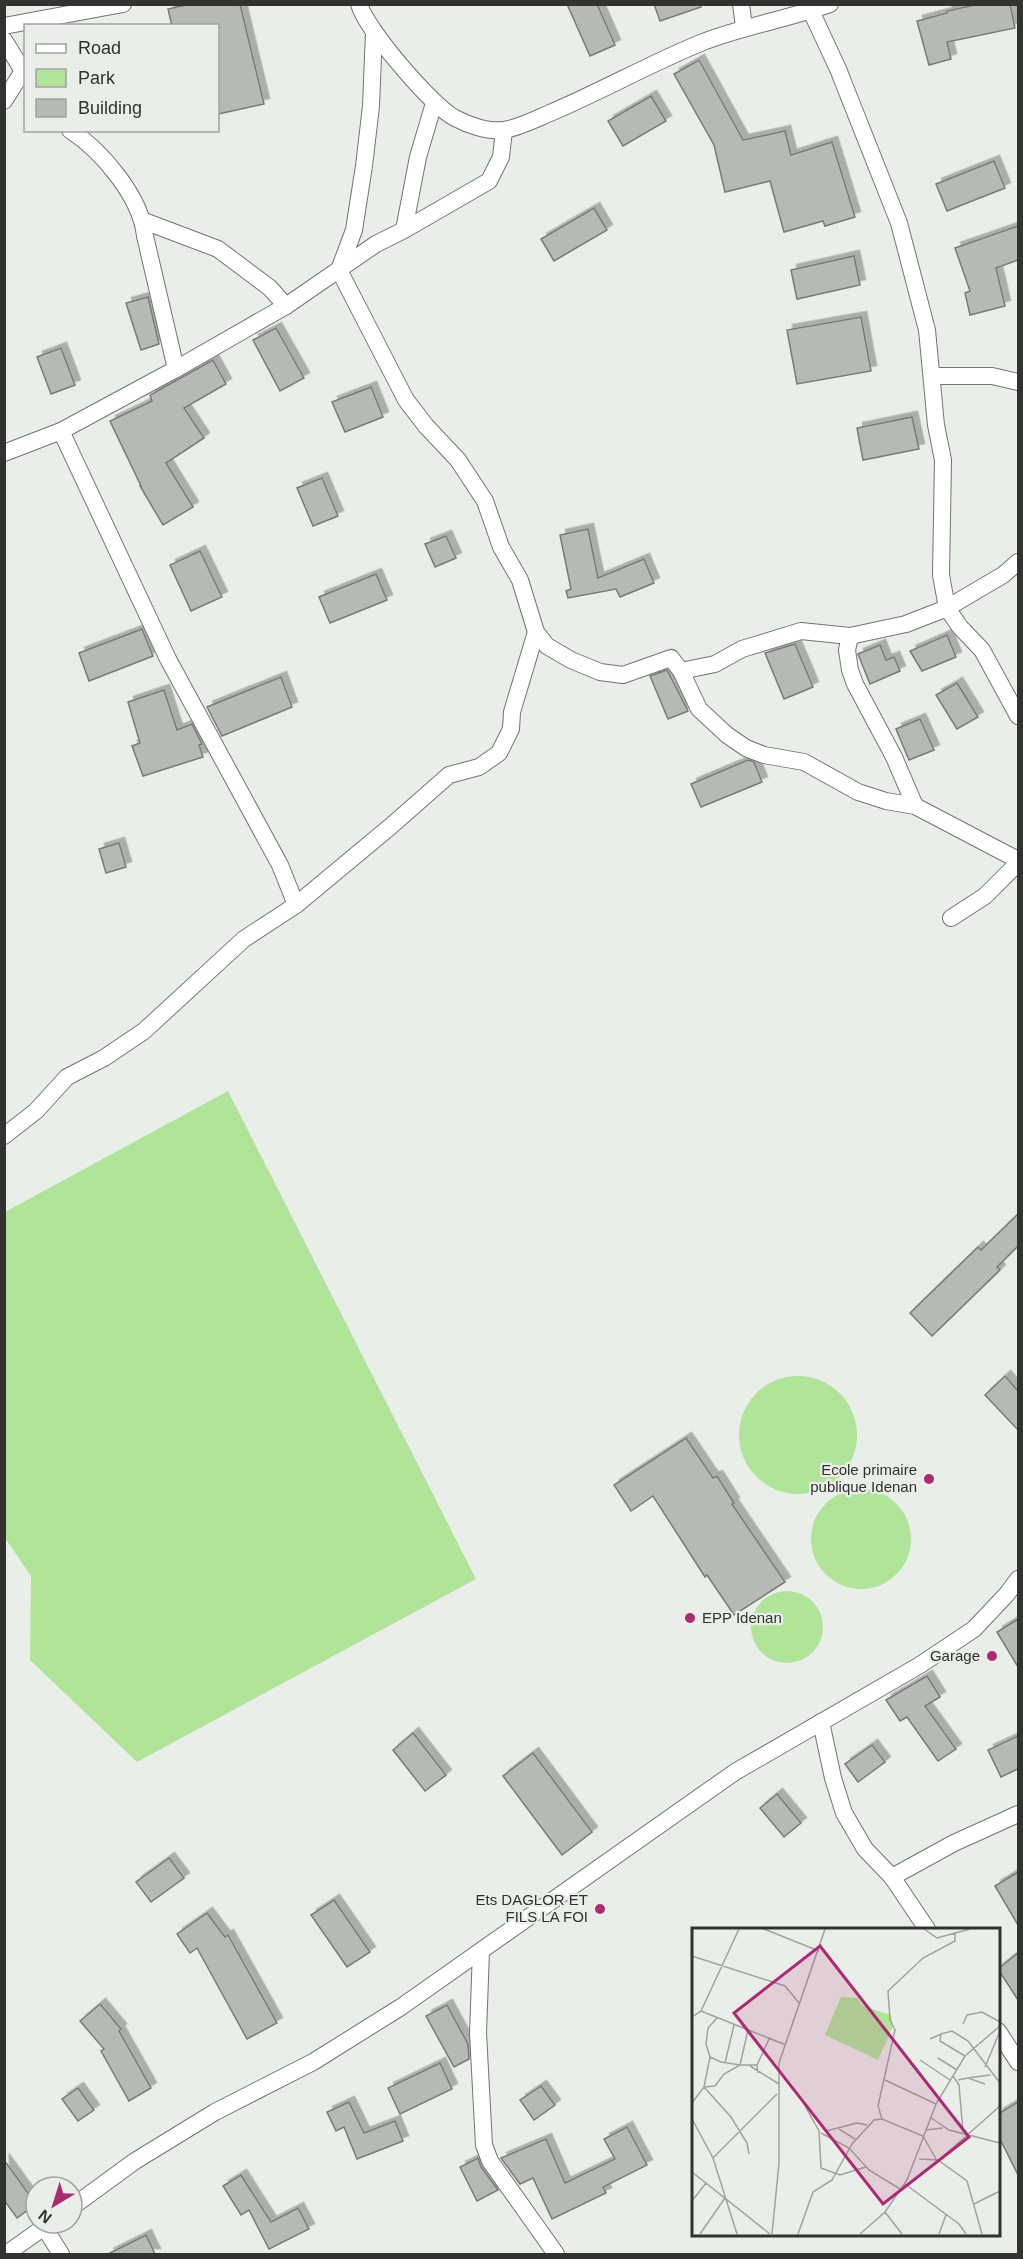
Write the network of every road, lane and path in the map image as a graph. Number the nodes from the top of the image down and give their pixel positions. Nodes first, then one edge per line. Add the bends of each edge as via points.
1 (123, 4) edge
2 (741, 4) edge
3 (830, 4) edge
4 (355, 6) edge
5 (811, 11) junction
6 (4, 26) edge
7 (744, 27) junction
8 (374, 32) junction
9 (4, 40) edge
10 (24, 74) edge
11 (4, 101) edge
12 (434, 103) junction
13 (504, 130) junction
14 (73, 132) edge
15 (144, 221) junction
16 (404, 230) junction
17 (339, 270) junction
18 (286, 306) junction
19 (176, 369) junction
20 (932, 376) junction
21 (1018, 382) edge
22 (61, 432) junction
23 (4, 453) edge
24 (1018, 562) edge
25 (947, 608) junction
26 (536, 632) junction
27 (850, 636) junction
28 (681, 671) junction
29 (1018, 716) edge
30 (915, 806) junction
31 (1018, 861) edge
32 (296, 904) junction
33 (951, 918) dead end
34 (4, 1136) edge
35 (1018, 1579) edge
36 (821, 1722) junction
37 (1018, 1814) edge
38 (892, 1877) junction
39 (926, 1928) edge
40 (481, 1951) junction
41 (999, 2032) edge
42 (1016, 2052) edge
43 (84, 2198) edge
44 (33, 2235) edge
45 (52, 2235) edge
46 (6, 2254) edge
47 (61, 2254) edge
48 (556, 2254) edge

1 - 6 street
2 - 7 street
3 - 5 street
4 - 8 street
5 - 7 street
5 - 20 street via 899,223 927,330
7 - 13 street
8 - 12 street
8 - 17 street via 364,166 354,230
9 - 10 street
10 - 11 street
12 - 13 street via 454,118 482,128
12 - 16 street via 418,157
13 - 16 street via 501,157 489,181
14 - 15 street via 112,167
15 - 18 street via 218,249 270,288
15 - 19 street
16 - 17 street
17 - 18 street
17 - 26 street via 406,400 458,460 485,501 501,547 520,580
18 - 19 street
19 - 22 street
20 - 21 street via 993,376
20 - 25 street via 943,460 941,575
22 - 23 street
22 - 32 street via 168,659 280,865
24 - 25 street
25 - 27 street via 906,624
25 - 29 street via 982,650
26 - 28 street via 547,646 600,672 623,675 671,658
26 - 32 street via 512,712 511,729 499,753 479,767 449,775
27 - 28 street via 801,631 742,649 714,664
27 - 30 street via 847,650 855,684
28 - 30 street via 699,709 746,748 804,762 858,792
30 - 31 street
31 - 33 street via 985,896
32 - 34 street via 244,939 144,1032 67,1077 36,1111
35 - 36 street via 974,1629
36 - 38 street via 832,1778 844,1813 865,1849
36 - 40 street via 735,1772
37 - 38 street
38 - 39 street
40 - 43 street via 313,2062 215,2112 135,2161
40 - 48 street via 478,2033 484,2145 490,2161
41 - 42 street
44 - 46 street
45 - 47 street

